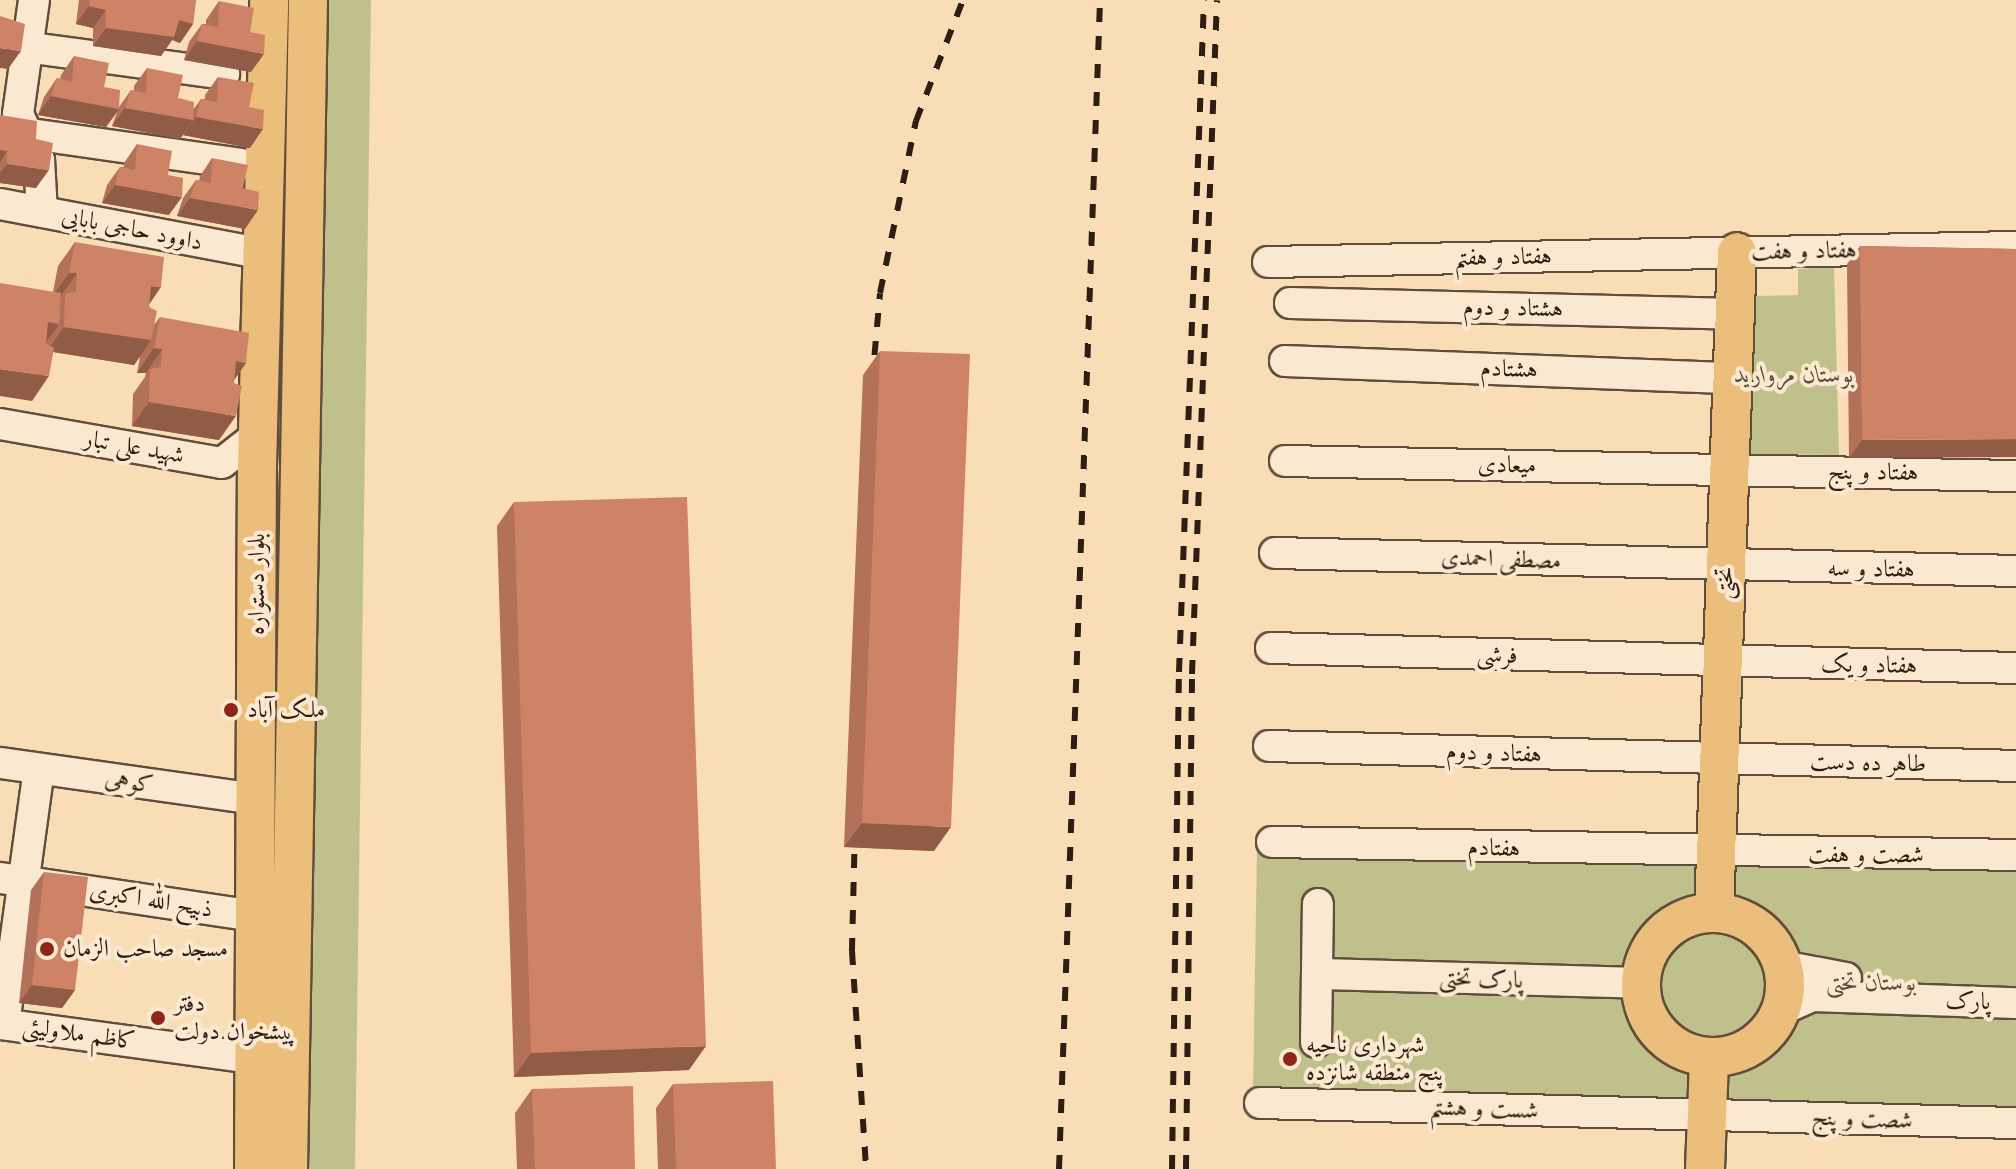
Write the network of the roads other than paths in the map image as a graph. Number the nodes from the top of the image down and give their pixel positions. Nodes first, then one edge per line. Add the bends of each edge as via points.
1 (34, 0) edge
2 (269, 0) edge
3 (308, 0) edge
4 (25, 47) junction
5 (224, 74) edge
6 (16, 119) edge
7 (241, 164) edge
8 (0, 204) edge
9 (42, 212) junction
10 (2016, 247) edge
11 (1737, 252) junction
12 (264, 254) junction
13 (1268, 262) dead end
14 (1290, 303) dead end
15 (1735, 314) junction
16 (1285, 361) dead end
17 (1732, 378) junction
18 (0, 424) edge
19 (259, 434) junction
20 (1285, 461) dead end
21 (1729, 469) junction
22 (2016, 476) edge
23 (1275, 553) dead end
24 (1726, 566) junction
25 (2016, 571) edge
26 (1271, 648) dead end
27 (1723, 662) junction
28 (2016, 668) edge
29 (1269, 746) dead end
30 (1719, 759) junction
31 (0, 763) edge
32 (2016, 766) edge
33 (39, 769) junction
34 (257, 799) junction
35 (1272, 842) dead end
36 (1716, 855) junction
37 (2016, 855) edge
38 (12, 879) edge
39 (1318, 904) dead end
40 (1714, 913) junction
41 (255, 916) junction
42 (1782, 966) junction
43 (1322, 974) junction
44 (1640, 983) junction
45 (2016, 983) edge
46 (1898, 989) junction
47 (2016, 1003) edge
48 (1781, 1010) junction
49 (2, 1024) edge
50 (1316, 1042) dead end
51 (253, 1058) junction
52 (1709, 1058) junction
53 (1260, 1103) dead end
54 (1707, 1115) junction
55 (2016, 1123) edge
56 (254, 1169) edge
57 (288, 1169) edge
58 (1705, 1169) edge

1 - 4 street
2 - 12 main road, بلوار دستواره
3 - 57 main road, بلوار دستواره
4 - 5 street
4 - 6 street
6 - 7 street
6 - 9 street
8 - 9 street, داوود حاجی بابایی
9 - 12 street, داوود حاجی بابایی
10 - 11 street, هفتاد و هفت
11 - 13 street, هفتاد و هفتم
11 - 15 main road, تختی
12 - 19 main road, بلوار دستواره
14 - 15 street, هشتاد و دوم
15 - 17 main road, تختی
16 - 17 street, هشتادم
17 - 21 main road, تختی
18 - 19 street, شهید علی تبار via 222,463
19 - 34 main road, بلوار دستواره
20 - 21 street, میعادی
21 - 22 street, هفتاد و پنج
21 - 24 main road, تختی
23 - 24 street, مصطفی احمدی
24 - 25 street, هفتاد و سه
24 - 27 main road, تختی
26 - 27 street, فرشی
27 - 28 street, هفتاد و یک
27 - 30 main road, تختی
29 - 30 street, هفتاد و دوم
30 - 32 street, طاهر ده دست
30 - 36 main road, تختی
31 - 33 street, کوهی
33 - 34 street, کوهی
33 - 38 street
34 - 41 main road, بلوار دستواره
35 - 36 street, هفتادم
36 - 37 street, شصت و هفت
36 - 40 main road, تختی
38 - 41 street, ذبیح الله اکبری
38 - 49 street
39 - 43 street
40 - 42 main road via 1757,928
40 - 44 main road via 1672,926 1655,941
41 - 51 main road, بلوار دستواره
42 - 46 street, پارک via 1811,977
42 - 48 main road
43 - 44 street, پارک تختی
43 - 50 street
44 - 52 main road via 1652,1025 1677,1047
45 - 46 street, پارک
46 - 47 street, پارک
46 - 48 street, پارک via 1812,996
48 - 52 main road via 1753,1046
49 - 51 street, کاظم ملاولیئی
51 - 56 main road, بلوار دستواره
52 - 54 main road
53 - 54 street, شست و هشتم
54 - 55 street, شصت و پنج
54 - 58 main road

